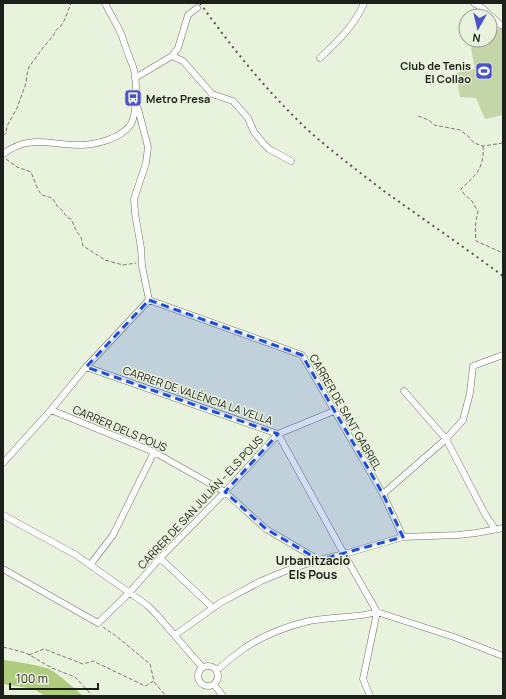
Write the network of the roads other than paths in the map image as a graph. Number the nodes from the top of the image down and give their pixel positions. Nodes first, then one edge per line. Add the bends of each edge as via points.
1 (105, 3) edge
2 (364, 3) edge
3 (474, 3) edge
4 (197, 8) dead end
5 (501, 25) dead end
6 (172, 56) junction
7 (320, 58) dead end
8 (135, 78) junction
9 (136, 100) junction
10 (3, 155) edge
11 (291, 162) dead end
12 (150, 300) junction
13 (503, 354) edge
14 (86, 367) junction
15 (404, 391) dead end
16 (51, 410) junction
17 (334, 411) junction
18 (278, 434) junction
19 (446, 439) junction
20 (154, 452) junction
21 (3, 463) edge
22 (225, 492) junction
23 (383, 494) junction
24 (3, 515) edge
25 (503, 528) edge
26 (495, 529) junction
27 (403, 537) junction
28 (344, 554) junction
29 (160, 558) junction
30 (319, 560) junction
31 (90, 565) junction
32 (3, 569) edge
33 (129, 593) junction
34 (213, 608) junction
35 (377, 612) junction
36 (175, 635) junction
37 (503, 656) edge
38 (202, 667) junction
39 (217, 670) junction
40 (214, 685) junction
41 (223, 696) edge
42 (370, 696) edge

1 - 8 street via 121,34
2 - 7 street via 361,12 341,38
3 - 5 street
4 - 6 street via 188,15 178,48
6 - 8 street
6 - 11 street via 183,61 212,94 232,101 248,118 254,132 263,143
8 - 9 street
9 - 10 street via 130,125 118,135 102,142 78,145 29,142 17,145
9 - 12 street via 148,147 146,164 134,199
12 - 14 street
12 - 17 street, CARRER DE SANT GABRIEL via 302,355
13 - 19 street via 473,366 463,420
14 - 16 street
14 - 18 street, CARRER DE VALÈNCIA LA VELLA
15 - 19 street
16 - 20 street, CARRER DELS POUS
16 - 21 street
17 - 18 street, CARRER DE SAN JULIÁN - ELS POUS
17 - 23 street, CARRER DE SANT GABRIEL
18 - 22 street, CARRER DE SAN JULIÁN - ELS POUS
18 - 28 street, CARRER DE VALÈNCIA LA VELLA
19 - 23 street
19 - 26 street
20 - 22 street, CARRER DELS POUS
20 - 31 street via 113,535
22 - 29 street, CARRER DE SAN JULIÁN - ELS POUS
22 - 30 street, CARRER DELS POUS via 266,529
23 - 27 street, CARRER DE SANT GABRIEL
24 - 31 street
25 - 26 street
26 - 27 street via 458,535
27 - 28 street
28 - 30 street
28 - 35 street, CARRER DE VALÈNCIA LA VELLA
29 - 33 street, CARRER DE SAN JULIÁN - ELS POUS
29 - 34 street
30 - 34 street via 261,580
31 - 33 street
32 - 33 street, CARRER DE SAN JULIÁN - ELS POUS via 98,623
33 - 36 street via 150,608
34 - 36 street
35 - 37 street
35 - 39 street via 305,622 274,632 247,647
35 - 42 street via 362,679
36 - 38 street
38 - 39 street via 208,665
38 - 40 street via 198,675 200,682 205,686
39 - 40 street via 218,679
40 - 41 street

